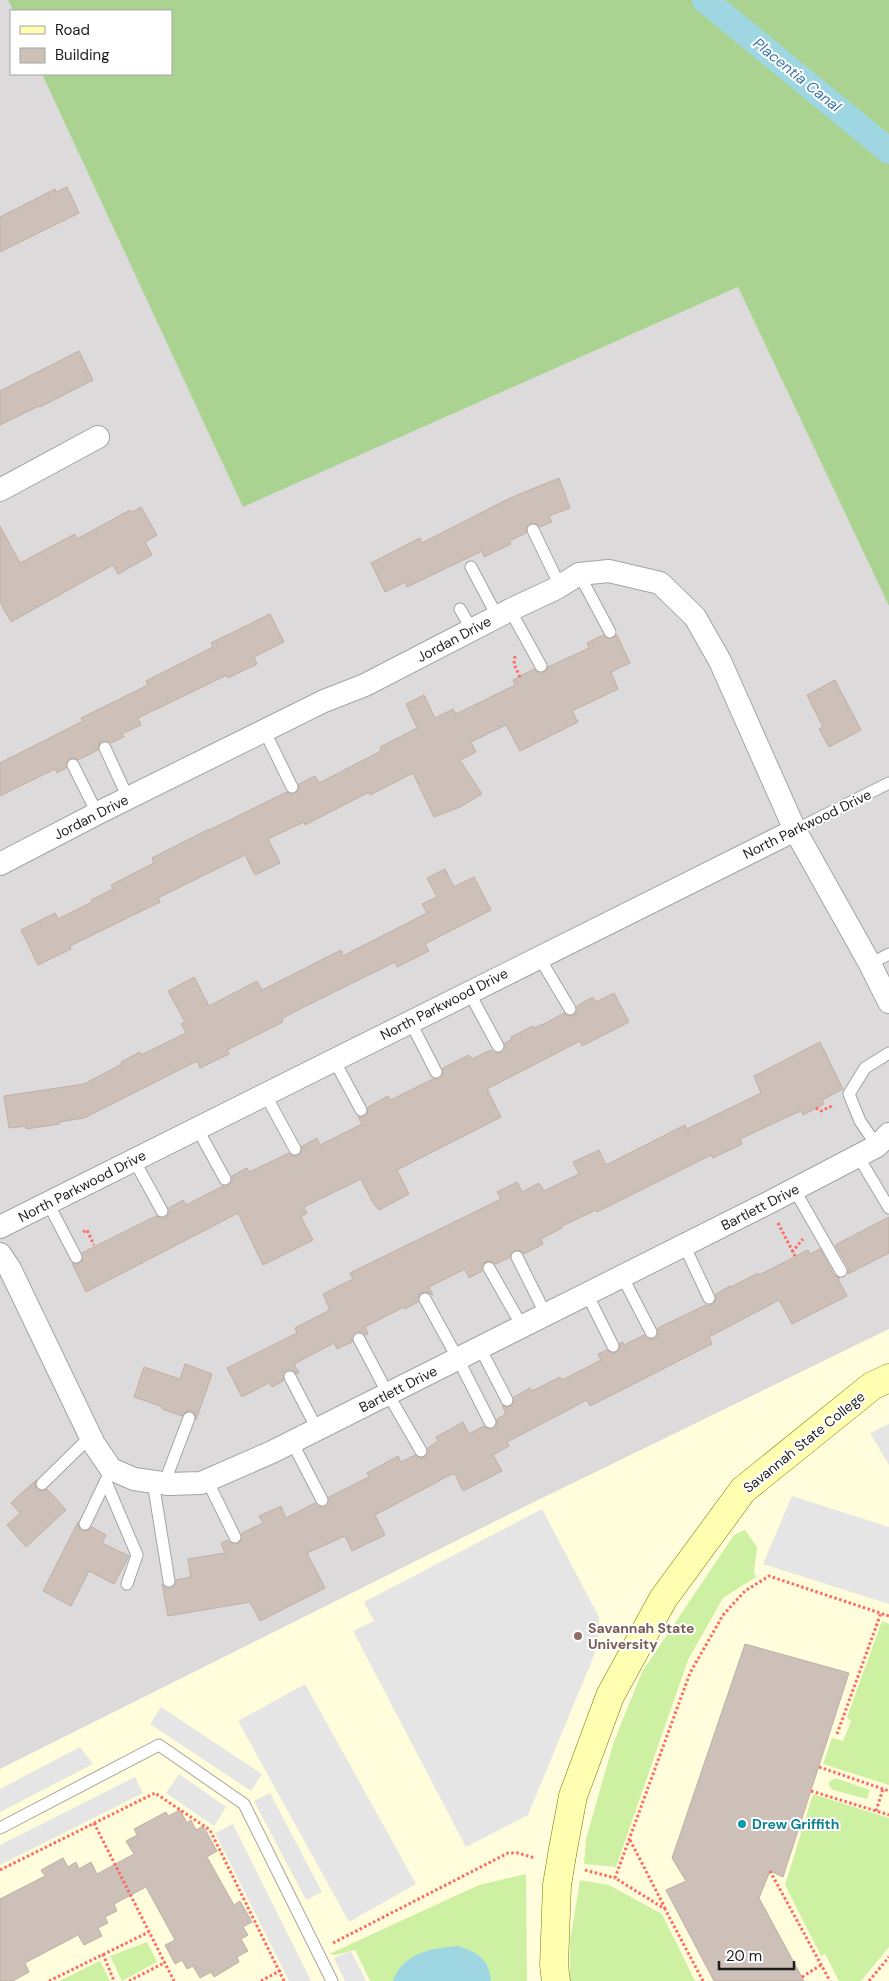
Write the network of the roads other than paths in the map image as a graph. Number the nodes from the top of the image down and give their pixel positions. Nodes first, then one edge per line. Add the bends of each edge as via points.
1 (98, 437) dead end
2 (0, 490) edge
3 (533, 530) dead end
4 (471, 568) dead end
5 (579, 574) junction
6 (560, 586) junction
7 (460, 609) dead end
8 (504, 613) junction
9 (472, 630) junction
10 (610, 632) dead end
11 (540, 666) dead end
12 (264, 730) junction
13 (105, 748) dead end
14 (73, 765) dead end
15 (889, 783) edge
16 (292, 787) dead end
17 (128, 798) junction
18 (97, 813) junction
19 (795, 830) junction
20 (0, 864) edge
21 (539, 957) junction
22 (880, 959) edge
23 (469, 992) junction
24 (889, 1002) edge
25 (570, 1009) dead end
26 (410, 1021) junction
27 (498, 1046) dead end
28 (889, 1053) edge
29 (334, 1060) junction
30 (436, 1072) dead end
31 (265, 1094) junction
32 (361, 1110) dead end
33 (197, 1128) junction
34 (875, 1145) edge
35 (295, 1149) dead end
36 (134, 1160) junction
37 (225, 1179) dead end
38 (794, 1189) junction
39 (48, 1203) junction
40 (889, 1208) edge
41 (162, 1211) dead end
42 (0, 1227) edge
43 (684, 1245) junction
44 (0, 1254) edge
45 (76, 1257) dead end
46 (517, 1257) dead end
47 (489, 1268) dead end
48 (840, 1271) dead end
49 (622, 1276) junction
50 (587, 1294) junction
51 (709, 1298) dead end
52 (424, 1299) dead end
53 (546, 1315) junction
54 (522, 1326) junction
55 (651, 1332) dead end
56 (359, 1339) dead end
57 (613, 1346) dead end
58 (480, 1348) junction
59 (458, 1359) junction
60 (290, 1377) dead end
61 (889, 1378) edge
62 (388, 1394) junction
63 (507, 1400) dead end
64 (189, 1418) dead end
65 (490, 1422) dead end
66 (318, 1429) junction
67 (91, 1436) junction
68 (292, 1442) junction
69 (421, 1451) dead end
70 (109, 1475) junction
71 (207, 1480) junction
72 (159, 1483) junction
73 (42, 1484) dead end
74 (322, 1500) dead end
75 (85, 1524) dead end
76 (235, 1536) dead end
77 (168, 1581) dead end
78 (127, 1584) dead end
79 (0, 1828) edge
80 (332, 1981) edge
81 (556, 1981) edge

1 - 2 street
3 - 6 lane
4 - 8 lane
5 - 6 street, Jordan Drive
5 - 10 lane
5 - 19 street, Jordan Drive via 609,571 660,583 695,617 720,661
6 - 8 street, Jordan Drive
7 - 9 lane
8 - 9 street, Jordan Drive
8 - 11 lane
9 - 12 street, Jordan Drive via 365,686 324,701
12 - 16 lane
12 - 17 street, Jordan Drive
13 - 17 lane
14 - 18 lane
15 - 19 lane, North Parkwood Drive
17 - 18 street, Jordan Drive
18 - 20 street, Jordan Drive
19 - 21 street, North Parkwood Drive
19 - 22 street
21 - 23 street, North Parkwood Drive
21 - 25 lane
22 - 24 street
23 - 26 street, North Parkwood Drive
23 - 27 lane
26 - 29 street, North Parkwood Drive
26 - 30 lane
28 - 34 lane via 865,1068 849,1094
29 - 31 street, North Parkwood Drive
29 - 32 lane
31 - 33 street, North Parkwood Drive
31 - 35 lane
33 - 36 street, North Parkwood Drive
33 - 37 lane
34 - 38 street, Bartlett Drive
34 - 40 lane
36 - 39 street, North Parkwood Drive
36 - 41 lane
38 - 43 street, Bartlett Drive
38 - 48 lane
39 - 42 street, North Parkwood Drive
39 - 45 lane
43 - 49 street, Bartlett Drive
43 - 51 lane
44 - 67 street
46 - 53 lane
47 - 54 lane
49 - 50 street, Bartlett Drive
49 - 55 lane
50 - 53 street, Bartlett Drive
50 - 57 lane
52 - 59 lane
53 - 54 street, Bartlett Drive
54 - 58 street, Bartlett Drive
56 - 62 lane
58 - 59 street, Bartlett Drive
58 - 63 lane
59 - 62 street, Bartlett Drive
59 - 65 lane
60 - 66 lane
61 - 81 street, Savannah State College via 872,1386 743,1490 663,1599 610,1696 573,1796 557,1894
62 - 66 street, Bartlett Drive
62 - 69 lane
64 - 72 lane
66 - 68 street, Bartlett Drive
67 - 70 street
67 - 73 lane
68 - 71 street, Bartlett Drive
68 - 74 lane
70 - 72 street, Bartlett Drive
70 - 75 lane
70 - 78 lane via 137,1555
71 - 72 street, Bartlett Drive via 201,1483
71 - 76 lane
72 - 77 lane
79 - 80 lane via 159,1745 244,1804

